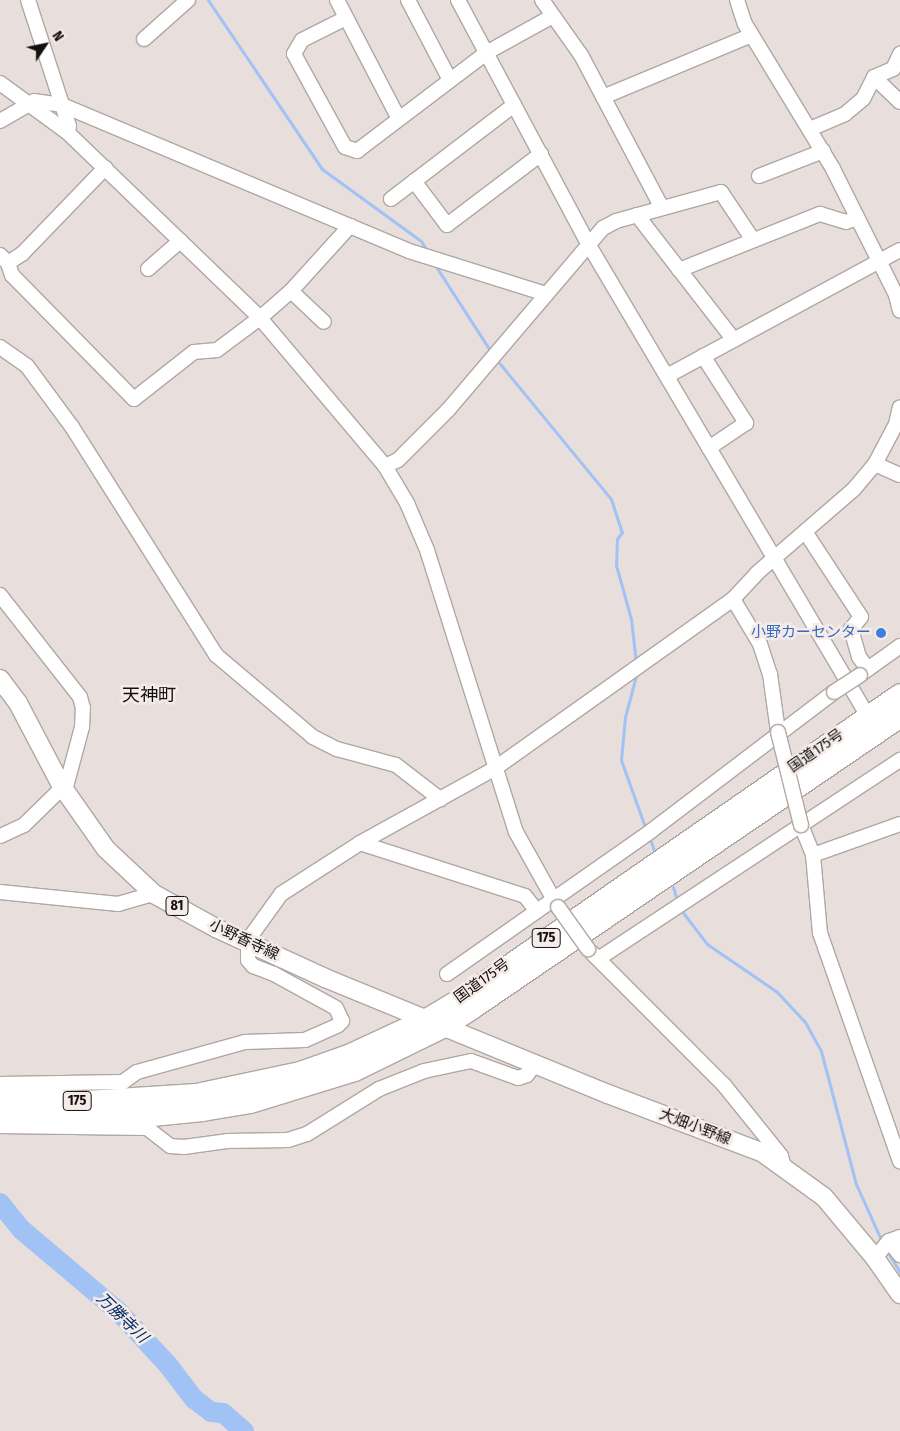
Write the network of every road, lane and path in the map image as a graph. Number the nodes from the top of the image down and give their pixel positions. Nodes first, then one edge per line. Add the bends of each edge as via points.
1 (28, 0) edge
2 (188, 0) edge
3 (337, 0) edge
4 (408, 0) edge
5 (458, 0) edge
6 (737, 0) edge
7 (547, 2) edge
8 (552, 17) junction
9 (346, 18) junction
10 (752, 35) junction
11 (144, 39) dead end
12 (486, 53) junction
13 (900, 54) edge
14 (874, 77) junction
15 (450, 80) junction
16 (0, 83) edge
17 (603, 97) junction
18 (900, 102) edge
19 (26, 103) junction
20 (62, 105) junction
21 (514, 105) junction
22 (400, 119) junction
23 (0, 121) edge
24 (810, 129) junction
25 (67, 132) junction
26 (823, 151) junction
27 (541, 154) junction
28 (105, 168) junction
29 (759, 176) dead end
30 (414, 181) junction
31 (391, 199) dead end
32 (662, 208) junction
33 (637, 215) junction
34 (857, 218) junction
35 (350, 226) junction
36 (753, 240) junction
37 (180, 241) junction
38 (590, 247) junction
39 (900, 250) edge
40 (4, 259) edge
41 (879, 261) junction
42 (148, 269) dead end
43 (679, 270) junction
44 (291, 291) junction
45 (546, 294) junction
46 (900, 311) edge
47 (260, 318) junction
48 (324, 322) dead end
49 (734, 340) junction
50 (0, 347) edge
51 (703, 356) junction
52 (667, 376) junction
53 (900, 407) edge
54 (709, 448) junction
55 (875, 464) junction
56 (385, 466) junction
57 (900, 475) edge
58 (806, 533) junction
59 (774, 560) junction
60 (0, 595) edge
61 (733, 599) junction
62 (900, 646) edge
63 (864, 672) junction
64 (0, 679) edge
65 (900, 694) edge
66 (900, 716) edge
67 (872, 724) junction
68 (778, 732) junction
69 (900, 760) edge
70 (494, 769) junction
71 (61, 785) junction
72 (440, 799) junction
73 (900, 824) edge
74 (801, 825) junction
75 (0, 836) edge
76 (360, 843) junction
77 (813, 855) junction
78 (0, 892) edge
79 (154, 894) junction
80 (554, 903) junction
81 (536, 910) junction
82 (248, 940) junction
83 (598, 959) junction
84 (447, 974) dead end
85 (436, 1022) junction
86 (535, 1064) junction
87 (0, 1084) edge
88 (0, 1098) edge
89 (153, 1107) junction
90 (0, 1114) edge
91 (0, 1126) edge
92 (900, 1161) edge
93 (783, 1164) junction
94 (894, 1239) edge
95 (900, 1255) edge
96 (875, 1258) junction
97 (900, 1294) edge

1 - 20 street
2 - 11 street
3 - 9 street
4 - 15 street
5 - 12 street
6 - 10 street
7 - 8 street
8 - 12 street
8 - 17 street via 581,55
9 - 22 street
9 - 22 street via 302,40 294,54 345,147 357,151
10 - 17 street
10 - 24 street
12 - 15 street
12 - 21 street
13 - 14 street via 893,69
14 - 18 street
14 - 24 street via 863,99 845,114
15 - 22 street
16 - 19 street
17 - 32 street
19 - 20 street via 34,100
19 - 23 street
19 - 25 street
20 - 25 street via 69,126
20 - 35 street
21 - 27 street
21 - 30 street
24 - 26 street
25 - 28 street
26 - 29 street
26 - 34 street
27 - 30 street via 447,225
27 - 38 street
28 - 37 street
28 - 40 street via 22,254
30 - 31 street
32 - 33 street
32 - 36 street via 721,192
33 - 38 street via 604,228
33 - 43 street
34 - 36 street via 846,222 820,214
34 - 41 street
35 - 44 street
35 - 45 street via 409,251
36 - 43 street
37 - 42 street
37 - 47 street
38 - 45 street
38 - 52 street
39 - 41 street
40 - 47 street via 12,275 134,398 194,352 217,350
41 - 46 street
41 - 49 street
43 - 49 street
44 - 47 street
44 - 48 street
45 - 56 street via 448,410 398,460
47 - 56 street
49 - 51 street
50 - 72 street via 27,366 72,427 216,655 313,737 337,749 396,765
51 - 52 street
51 - 54 street via 746,423
52 - 54 street
53 - 55 street via 896,424
54 - 59 street
55 - 57 street
55 - 58 street via 854,489
56 - 70 street via 407,504 427,550
58 - 59 street
58 - 63 street via 861,617 851,629
59 - 61 street
59 - 67 street
60 - 71 street via 81,702 82,727 67,783
61 - 68 street via 760,644 770,674
61 - 70 street
62 - 63 street
63 - 68 street, bridge
64 - 71 main road, 小野香寺線 / 81 via 18,704
65 - 67 highway, 国道175号 / 175
66 - 67 highway, 国道175号 / 175
67 - 85 highway, 国道175号 / 175
68 - 74 street, bridge
68 - 80 street
69 - 74 street
70 - 72 street
70 - 80 street via 516,832
71 - 75 street via 24,825
71 - 79 main road, 小野香寺線 / 81 via 106,850
72 - 76 street
73 - 77 street
74 - 77 street
74 - 83 street
76 - 81 street via 525,896
76 - 82 street via 281,894
77 - 92 street via 820,933
78 - 79 street via 118,904
79 - 82 main road, 小野香寺線 / 81
80 - 81 street
80 - 83 street, bridge
81 - 84 street
82 - 85 main road, 小野香寺線 / 81 via 325,978
82 - 87 street via 246,954 253,966 336,1008 342,1021 338,1026 305,1040 245,1042 137,1072 123,1082
83 - 93 street via 724,1085 782,1156
85 - 86 main road, 大畑小野線
85 - 89 highway, 国道175号 / 175 via 354,1070 304,1087 250,1102
86 - 91 street via 527,1075 518,1078 471,1061 424,1072 379,1089 308,1134 288,1140 227,1141 184,1147 170,1146 146,1128
86 - 93 main road, 大畑小野線 via 763,1153
88 - 89 highway, 国道175号 / 175
89 - 90 highway, 国道175号 / 175
93 - 96 main road, 大畑小野線 via 824,1197
94 - 95 street
94 - 96 street
96 - 97 main road, 大畑小野線

